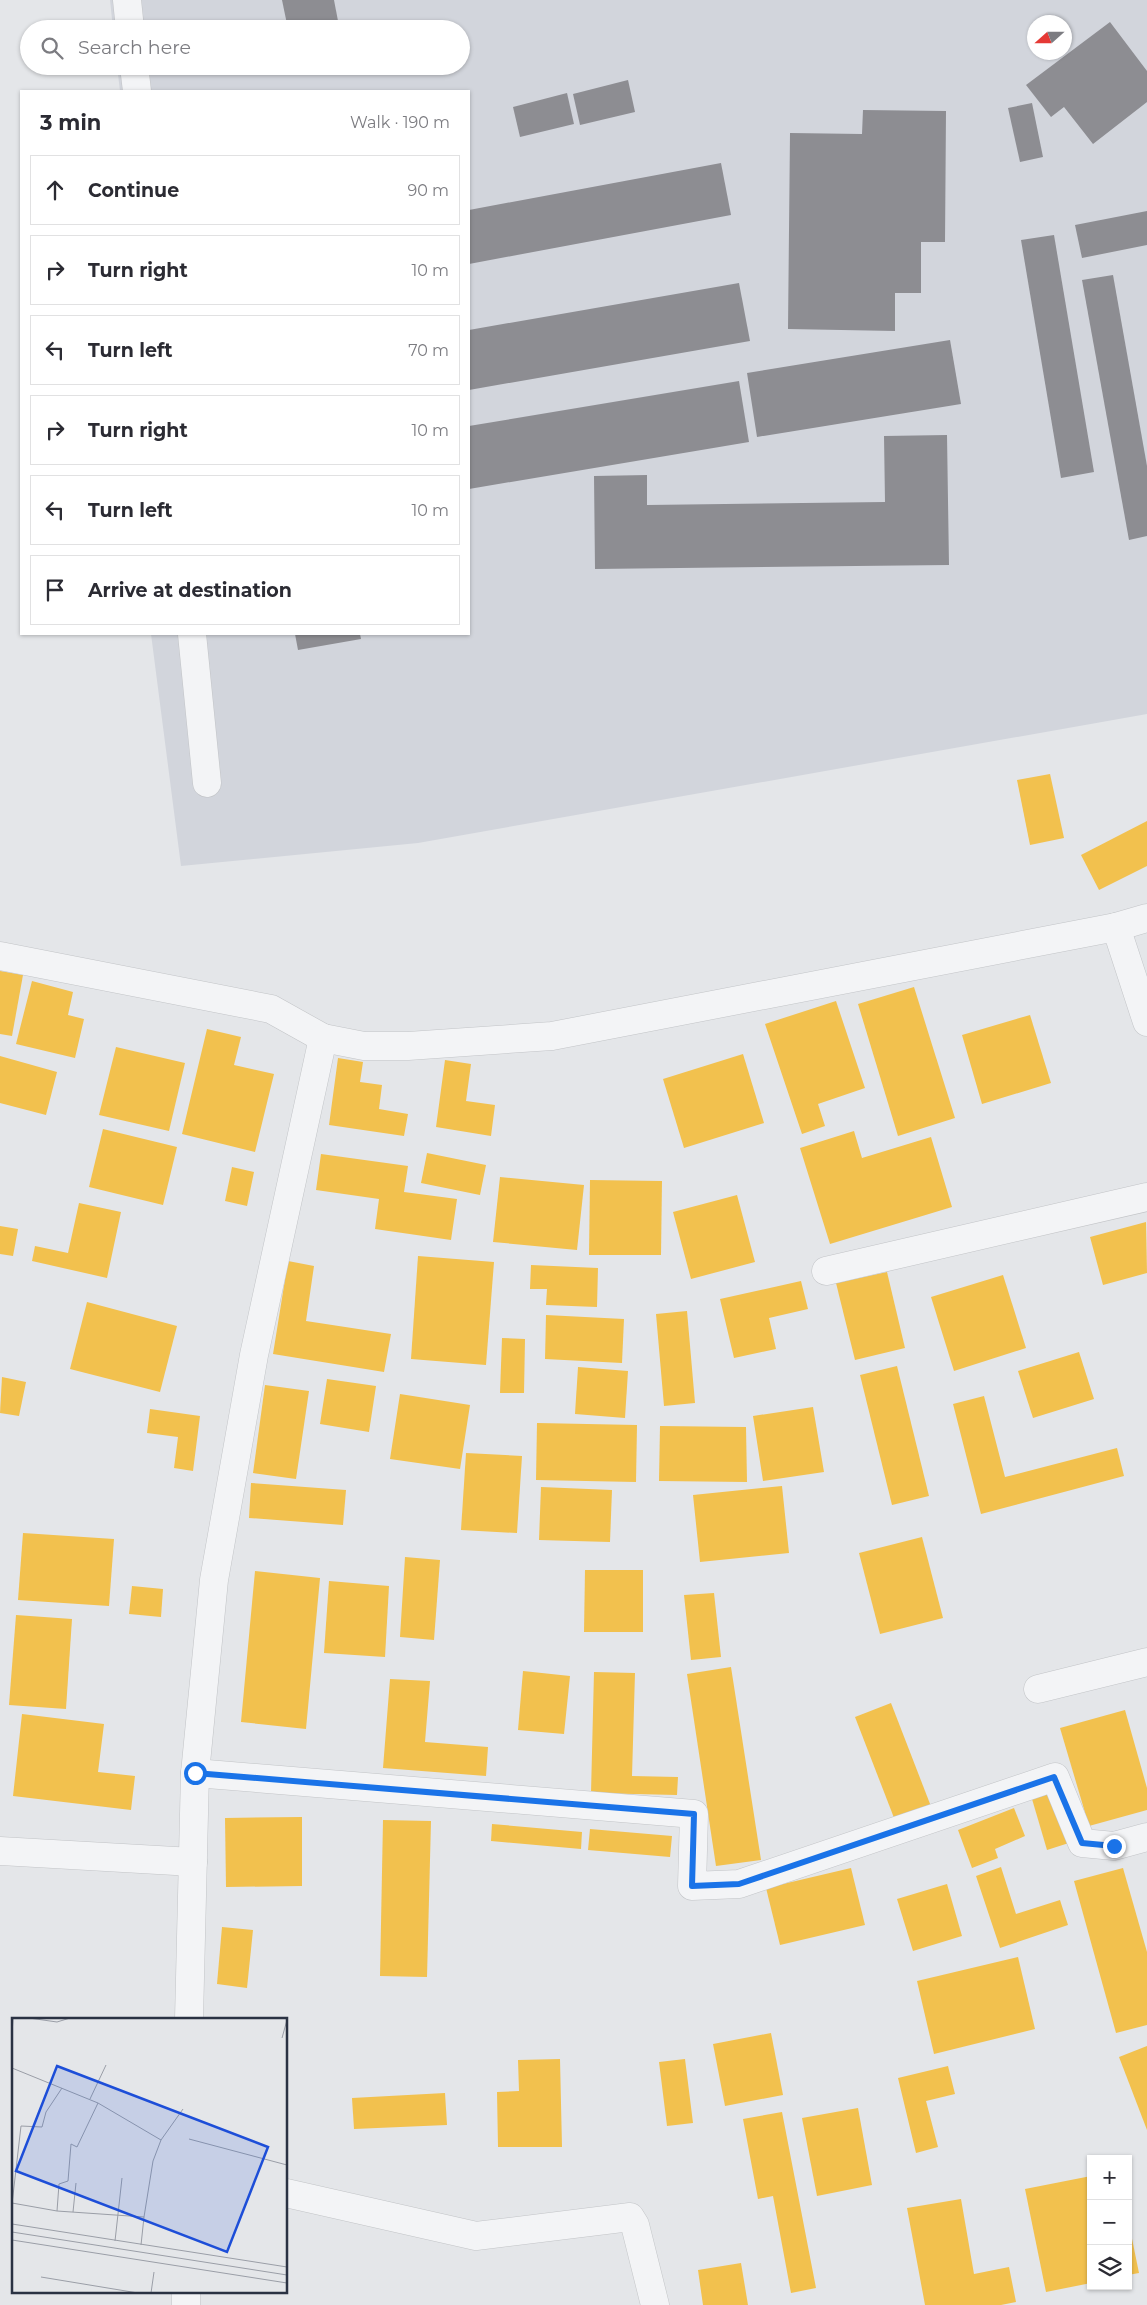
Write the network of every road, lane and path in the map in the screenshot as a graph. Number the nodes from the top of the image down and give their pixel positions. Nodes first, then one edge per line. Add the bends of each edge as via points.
1 (127, 0) edge
2 (129, 20) edge
3 (135, 75) edge
4 (137, 90) edge
5 (192, 635) edge
6 (208, 783) dead end
7 (1147, 918) edge
8 (1116, 926) junction
9 (0, 956) edge
10 (1147, 1022) edge
11 (323, 1038) junction
12 (1147, 1196) edge
13 (826, 1271) dead end
14 (1147, 1662) edge
15 (1038, 1689) dead end
16 (195, 1773) junction
17 (1147, 1837) edge
18 (0, 1851) edge
19 (193, 1862) junction
20 (190, 2018) edge
21 (288, 2193) edge
22 (186, 2292) edge
23 (186, 2305) edge
24 (655, 2305) edge

1 - 2 street
3 - 4 street
5 - 6 street
7 - 8 street
8 - 10 street
8 - 11 street via 552,1036 408,1046 364,1046
9 - 11 street via 271,1008
11 - 16 street via 254,1356 214,1580
12 - 13 street
14 - 15 street
16 - 17 street via 694,1814 692,1886 739,1884 1054,1777 1082,1843 1114,1846
16 - 19 street
18 - 19 street
19 - 20 street
21 - 24 street via 476,2236 630,2217 635,2225
22 - 23 street

